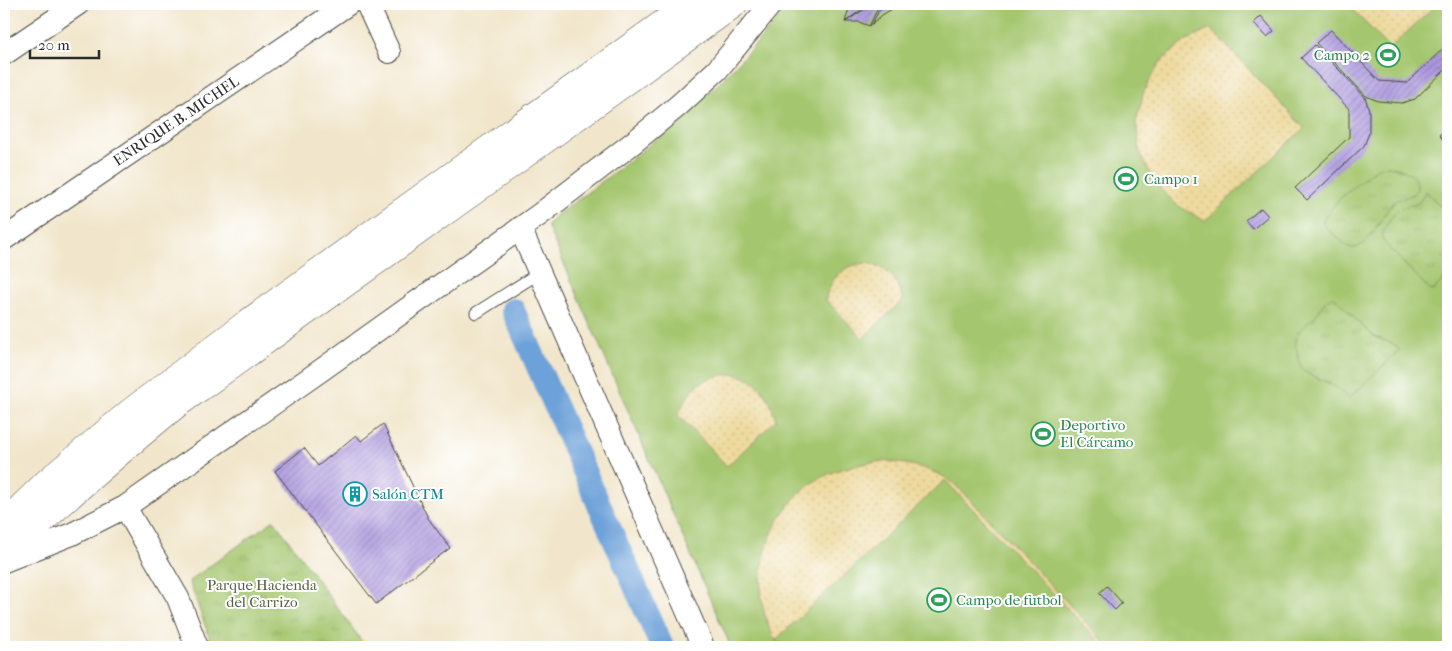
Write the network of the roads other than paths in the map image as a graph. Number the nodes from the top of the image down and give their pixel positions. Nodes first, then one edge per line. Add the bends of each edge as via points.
1 (78, 4) edge
2 (348, 4) edge
3 (692, 4) edge
4 (733, 4) edge
5 (771, 4) edge
6 (375, 7) edge
7 (389, 52) dead end
8 (4, 54) edge
9 (520, 228) junction
10 (4, 239) edge
11 (539, 273) junction
12 (476, 313) dead end
13 (125, 507) junction
14 (4, 524) edge
15 (4, 554) edge
16 (4, 561) edge
17 (197, 647) edge
18 (703, 647) edge

1 - 8 street
2 - 10 street, ENRIQUE B. MICHEL
3 - 14 main road via 247,324 129,414
4 - 15 main road via 176,405 126,444
5 - 9 street via 717,70 679,105
6 - 7 street
9 - 11 street
9 - 13 street
11 - 12 lane
11 - 18 street
13 - 16 street via 72,534
13 - 17 street via 178,598

